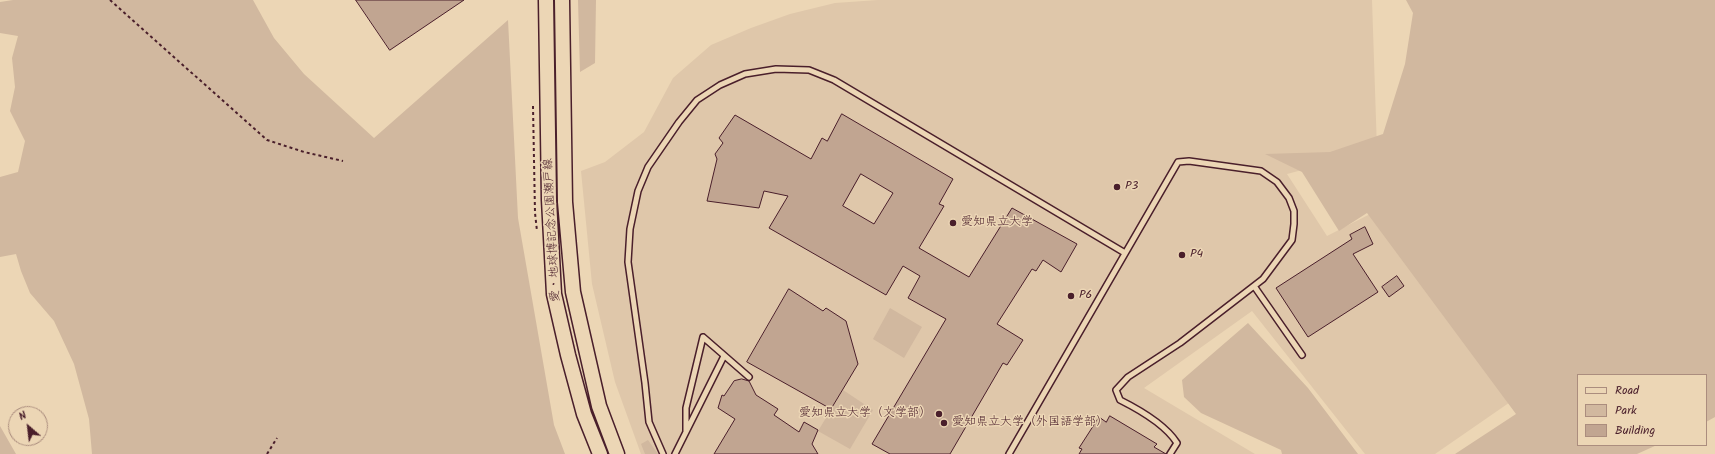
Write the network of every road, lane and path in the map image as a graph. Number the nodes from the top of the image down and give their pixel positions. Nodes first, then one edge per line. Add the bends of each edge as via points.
1 (110, 0) edge
2 (546, 0) edge
3 (562, 0) edge
4 (343, 161) dead end
5 (1126, 253) junction
6 (1254, 286) junction
7 (1302, 355) dead end
8 (724, 356) junction
9 (749, 377) dead end
10 (686, 431) junction
11 (277, 438) dead end
12 (267, 454) edge
13 (600, 454) edge
14 (617, 454) edge
15 (663, 454) edge
16 (675, 454) edge
17 (1009, 454) edge
18 (1170, 454) edge

1 - 4 path via 267,140
2 - 13 main road, 愛・地球博記念公園瀬戸線 via 549,200 554,294 584,414
3 - 14 main road, 愛・地球博記念公園瀬戸線 via 565,202 573,292 599,406
5 - 6 lane via 1178,162 1189,160 1261,171 1277,182 1289,198 1294,211 1294,224 1292,240 1263,279
5 - 15 lane via 834,80 809,70 776,69 746,74 720,85 697,100 678,122 648,167 638,191 630,229 628,262 648,422
5 - 17 lane
6 - 7 lane
6 - 18 lane via 1180,343 1128,377 1116,390 1120,400 1171,433 1177,442
8 - 9 lane
8 - 10 lane
8 - 10 lane via 703,337 686,408
10 - 16 lane
11 - 12 path

